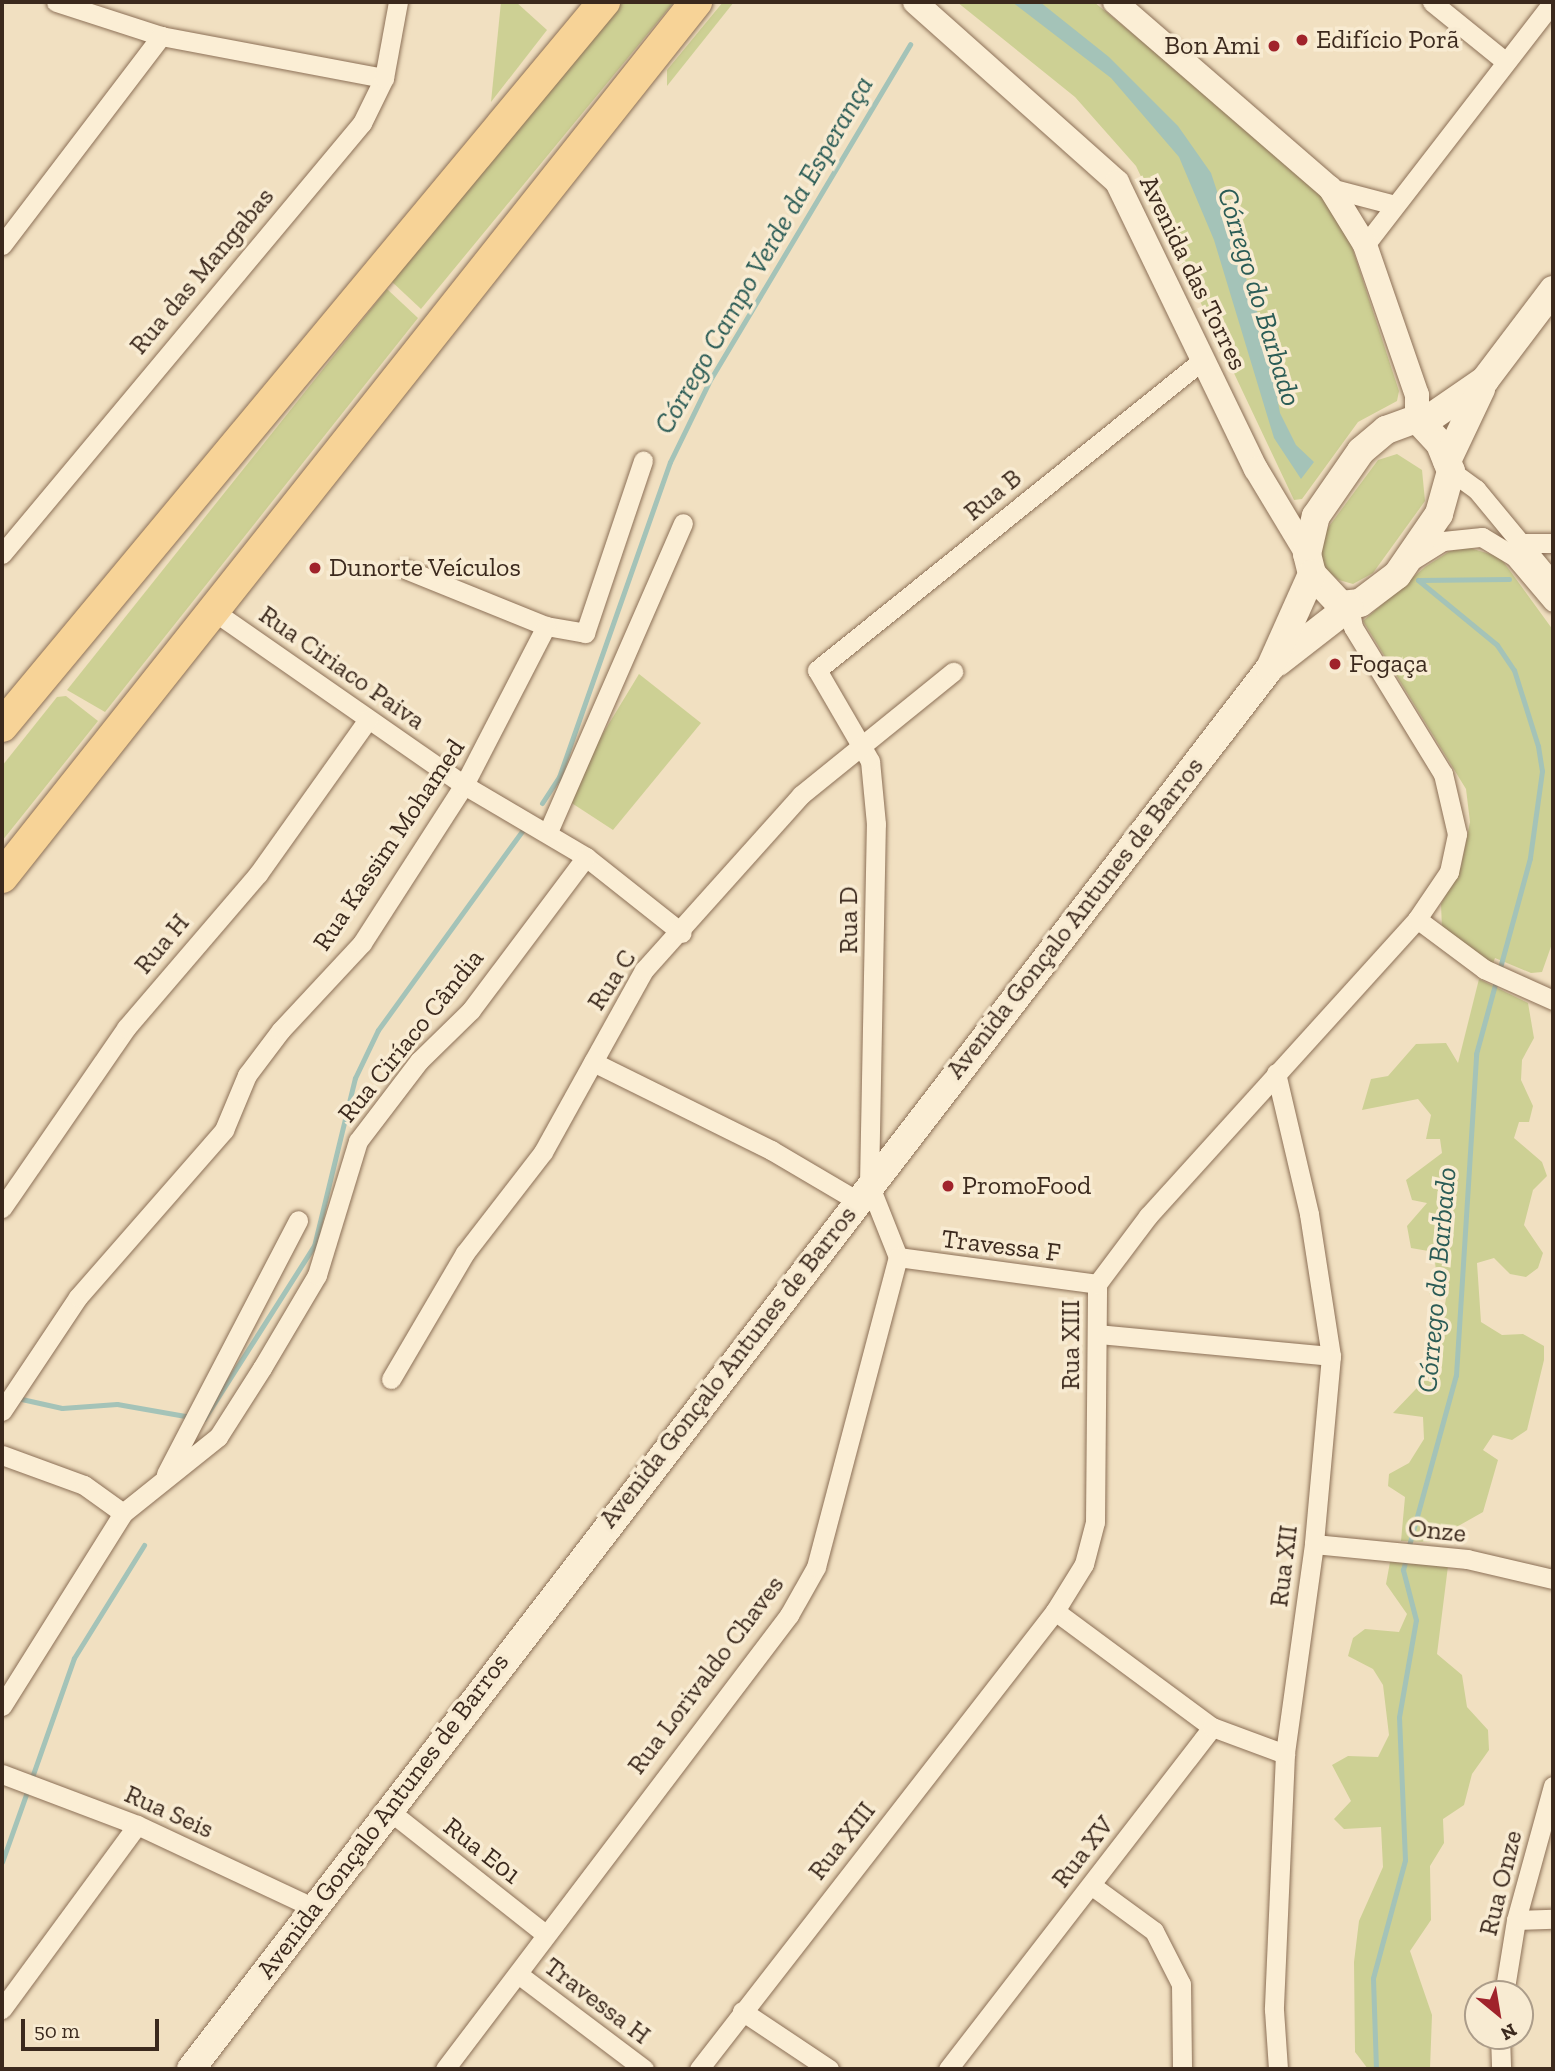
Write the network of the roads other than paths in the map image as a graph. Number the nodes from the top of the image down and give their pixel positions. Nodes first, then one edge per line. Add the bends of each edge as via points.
1 (57, 2) edge
2 (398, 2) edge
3 (604, 2) edge
4 (696, 2) edge
5 (915, 2) edge
6 (1115, 2) edge
7 (1432, 2) edge
8 (1553, 2) edge
9 (161, 36) junction
10 (1506, 62) junction
11 (384, 78) junction
12 (1330, 188) junction
13 (1395, 205) junction
14 (2, 245) edge
15 (1365, 245) junction
16 (1553, 290) edge
17 (1202, 361) junction
18 (1485, 380) junction
19 (1420, 421) junction
20 (643, 461) dead end
21 (1449, 466) junction
22 (683, 523) dead end
23 (1523, 542) junction
24 (1553, 543) edge
25 (2, 554) edge
26 (1309, 564) junction
27 (1404, 565) junction
28 (405, 569) dead end
29 (1553, 582) edge
30 (1553, 602) edge
31 (1349, 607) junction
32 (215, 611) junction
33 (546, 626) junction
34 (1270, 668) junction
35 (817, 670) joint
36 (953, 672) dead end
37 (369, 719) junction
38 (2, 726) edge
39 (860, 750) junction
40 (464, 785) junction
41 (548, 832) junction
42 (586, 857) junction
43 (2, 877) edge
44 (1417, 919) junction
45 (682, 933) junction
46 (1553, 1000) edge
47 (593, 1062) junction
48 (1276, 1073) junction
49 (862, 1192) junction
50 (2, 1208) edge
51 (298, 1220) dead end
52 (898, 1257) junction
53 (1097, 1284) junction
54 (1098, 1334) junction
55 (1331, 1356) junction
56 (391, 1379) dead end
57 (3, 1410) edge
58 (2, 1455) edge
59 (164, 1478) junction
60 (123, 1513) junction
61 (1314, 1545) junction
62 (1553, 1579) edge
63 (1055, 1611) junction
64 (2, 1706) edge
65 (1212, 1727) junction
66 (1285, 1754) junction
67 (10, 1777) edge
68 (1553, 1786) edge
69 (387, 1809) junction
70 (137, 1825) junction
71 (1091, 1885) junction
72 (312, 1907) junction
73 (1553, 1919) edge
74 (1516, 1920) junction
75 (544, 1933) junction
76 (518, 1974) junction
77 (1506, 1980) edge
78 (2, 2009) edge
79 (742, 2011) junction
80 (1500, 2050) edge
81 (191, 2069) edge
82 (445, 2069) edge
83 (644, 2069) edge
84 (699, 2069) edge
85 (829, 2069) edge
86 (948, 2069) edge
87 (1182, 2069) edge
88 (1279, 2069) edge
89 (1501, 2069) edge

1 - 9 street
2 - 11 street, Rua das Mangabas
3 - 38 main road
4 - 32 main road
5 - 17 street, Avenida das Torres via 1116,182
6 - 12 street
7 - 10 street
8 - 10 street
9 - 11 street
9 - 14 street
10 - 13 street
11 - 25 street, Rua das Mangabas via 362,123
12 - 13 street
12 - 15 street
13 - 15 street
15 - 19 street via 1417,395
16 - 18 main road, Avenida Gonçalo Antunes de Barros
17 - 26 street, Avenida das Torres
17 - 35 street, Rua B
18 - 19 main road, Avenida Gonçalo Antunes de Barros
18 - 21 main road, Avenida Gonçalo Antunes de Barros
19 - 21 main road
19 - 26 main road, Avenida Gonçalo Antunes de Barros via 1386,430 1344,471 1315,516
20 - 33 street via 590,628 579,635
21 - 23 street
21 - 27 main road, Avenida Gonçalo Antunes de Barros via 1440,514
22 - 41 street
23 - 24 street
23 - 29 street
26 - 31 main road via 1332,599
26 - 34 main road, Avenida Gonçalo Antunes de Barros
27 - 30 street via 1443,541 1482,537 1514,556
27 - 31 main road, Avenida Gonçalo Antunes de Barros
28 - 33 street
31 - 34 main road, Avenida Gonçalo Antunes de Barros
31 - 44 street, Rua XIII via 1353,627 1421,737 1453,805 1457,834 1449,872
32 - 37 street, Rua Ciriaco Paiva
32 - 43 main road
33 - 40 street, Rua Kassim Mohamed
34 - 49 main road, Avenida Gonçalo Antunes de Barros
35 - 39 street, Rua D
36 - 39 street, Rua C
37 - 40 street, Rua Ciriaco Paiva
37 - 50 street, Rua H via 257,874 125,1028
39 - 45 street, Rua C via 844,755 801,796
39 - 49 street, Rua D via 870,761 876,824
40 - 41 street, Rua Ciriaco Paiva
40 - 57 street, Rua Kassim Mohamed via 362,943 247,1075 224,1130 78,1297
41 - 42 street, Rua Ciriaco Paiva
42 - 45 street, Rua Ciriaco Paiva
42 - 59 street, Rua Ciríaco Cândia via 471,1010 419,1061 358,1141 317,1275 218,1437
44 - 46 street via 1484,969
44 - 48 street, Rua XIII
45 - 47 street, Rua C via 644,970
47 - 49 street
47 - 56 street, Rua C via 543,1152 465,1253
48 - 53 street, Rua XIII via 1119,1250
48 - 55 street, Rua XII via 1310,1214
49 - 52 street
49 - 69 main road, Avenida Gonçalo Antunes de Barros
51 - 59 street via 198,1404
52 - 53 street, Travessa F
52 - 75 street, Rua Lorivaldo Chaves via 817,1567 789,1615
53 - 54 street, Rua XIII
54 - 55 street
54 - 63 street, Rua XIII via 1096,1522 1084,1564
55 - 61 street, Rua XII
58 - 60 street via 84,1485
59 - 60 street, Rua Ciríaco Cândia
60 - 64 street, Rua Ciríaco Cândia
61 - 62 street, Onze via 1420,1555
61 - 66 street, Rua XII
63 - 65 street
63 - 79 street, Rua XIII
65 - 66 street
65 - 71 street, Rua XV
66 - 88 street, Rua XII via 1274,1996
67 - 70 street, Rua Seis
68 - 74 street, Rua Onze
69 - 72 main road, Avenida Gonçalo Antunes de Barros
69 - 75 street, Rua E01
70 - 72 street, Rua Seis
70 - 78 street
71 - 86 street, Rua XV
71 - 87 street via 1154,1931 1181,1984
72 - 81 main road, Avenida Gonçalo Antunes de Barros
73 - 74 street
74 - 77 street, Rua Onze
75 - 76 street, Rua Lorivaldo Chaves
76 - 82 street, Rua Lorivaldo Chaves
76 - 83 street, Travessa H
79 - 84 street, Rua XIII
79 - 85 street
80 - 89 street

